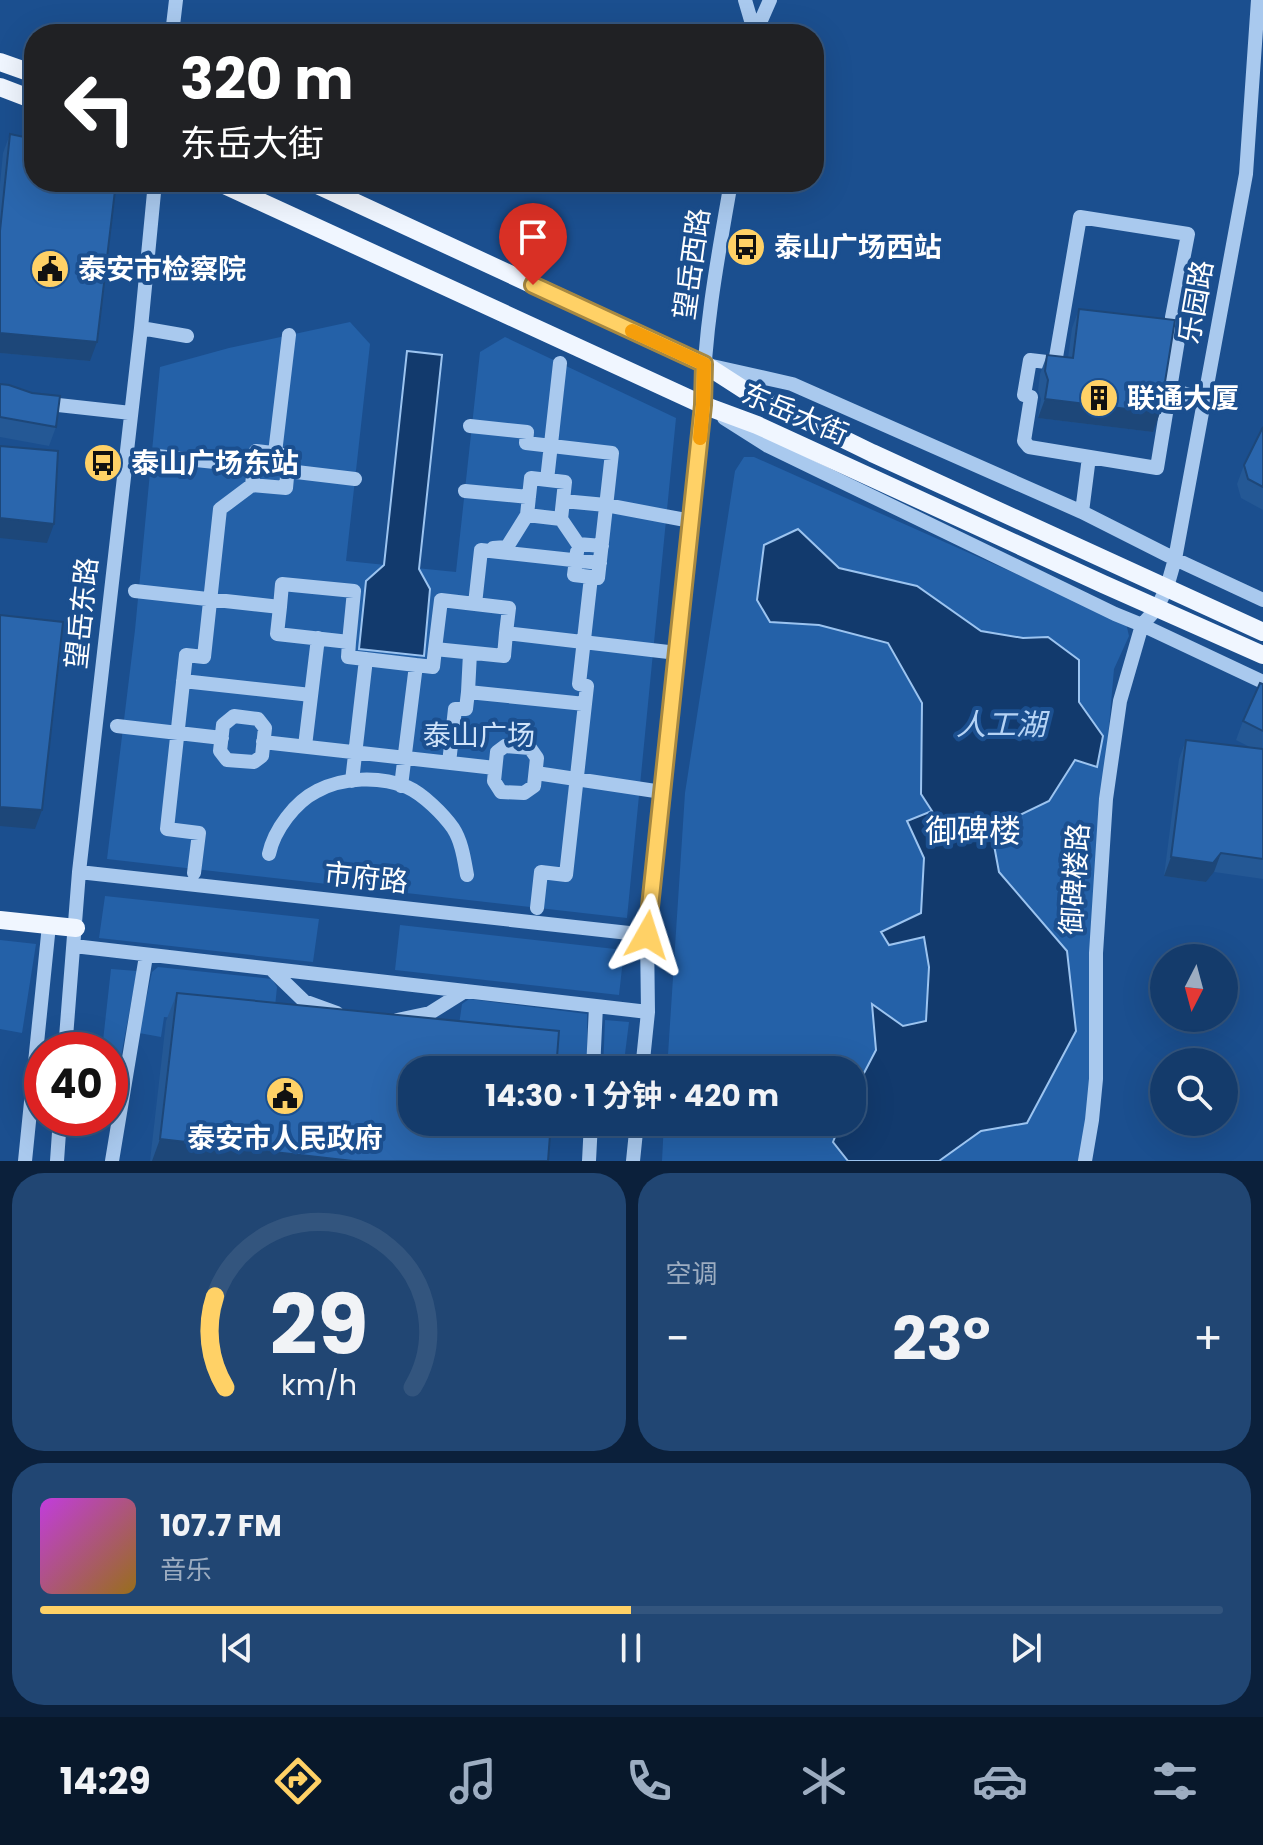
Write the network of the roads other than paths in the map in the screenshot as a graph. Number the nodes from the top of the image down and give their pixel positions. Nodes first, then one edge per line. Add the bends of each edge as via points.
1 (176, 0) edge
2 (745, 0) edge
3 (770, 0) edge
4 (1258, 0) edge
5 (173, 24) edge
6 (752, 24) edge
7 (759, 24) edge
8 (0, 62) edge
9 (24, 70) edge
10 (0, 87) edge
11 (24, 96) edge
12 (154, 192) edge
13 (240, 192) edge
14 (333, 192) edge
15 (730, 192) edge
16 (141, 328) junction
17 (289, 335) dead end
18 (187, 336) dead end
19 (560, 363) dead end
20 (704, 364) junction
21 (1170, 389) junction
22 (1204, 400) junction
23 (26, 402) edge
24 (703, 405) junction
25 (131, 413) junction
26 (470, 426) dead end
27 (551, 446) junction
28 (275, 453) junction
29 (147, 455) dead end
30 (1089, 457) junction
31 (254, 466) junction
32 (288, 471) junction
33 (355, 479) dead end
34 (547, 480) junction
35 (252, 485) junction
36 (465, 491) dead end
37 (529, 497) junction
38 (563, 501) junction
39 (606, 505) junction
40 (1082, 512) junction
41 (527, 515) junction
42 (561, 519) junction
43 (691, 521) junction
44 (578, 544) junction
45 (602, 546) junction
46 (481, 550) junction
47 (1175, 559) junction
48 (576, 560) junction
49 (600, 563) junction
50 (591, 577) junction
51 (1167, 587) junction
52 (135, 591) dead end
53 (210, 600) junction
54 (1263, 600) edge
55 (475, 604) junction
56 (280, 607) junction
57 (1157, 608) junction
58 (1142, 625) junction
59 (1263, 632) edge
60 (506, 633) junction
61 (318, 638) junction
62 (349, 642) junction
63 (583, 642) junction
64 (435, 649) junction
65 (470, 653) junction
66 (677, 653) junction
67 (1263, 655) edge
68 (366, 659) junction
69 (416, 665) junction
70 (183, 681) junction
71 (1263, 682) edge
72 (468, 692) junction
73 (311, 695) junction
74 (585, 704) junction
75 (117, 726) dead end
76 (178, 733) junction
77 (222, 738) junction
78 (263, 742) junction
79 (305, 746) junction
80 (355, 752) junction
81 (404, 758) junction
82 (449, 763) junction
83 (495, 768) junction
84 (536, 773) junction
85 (576, 779) junction
86 (352, 781) junction
87 (401, 786) junction
88 (662, 792) junction
89 (269, 854) dead end
90 (79, 872) junction
91 (194, 873) dead end
92 (467, 875) dead end
93 (537, 908) dead end
94 (0, 920) edge
95 (49, 925) junction
96 (647, 935) junction
97 (75, 937) junction
98 (146, 956) junction
99 (272, 970) junction
100 (465, 991) junction
101 (596, 1006) junction
102 (648, 1012) junction
103 (355, 1016) edge
104 (383, 1019) edge
105 (67, 1032) edge
106 (594, 1056) edge
107 (643, 1056) edge
108 (59, 1136) edge
109 (590, 1136) edge
110 (636, 1136) edge
111 (25, 1161) edge
112 (57, 1161) edge
113 (112, 1161) edge
114 (589, 1161) edge
115 (633, 1161) edge
116 (1085, 1161) edge

1 - 5 street
2 - 6 street
3 - 7 street
4 - 22 street, 乐园路 via 1246,174
8 - 9 main road
10 - 11 main road
12 - 16 street, 望岳东路
13 - 24 main road, 东岳大街
14 - 20 main road, 东岳大街
15 - 20 street, 望岳西路
16 - 18 street
16 - 25 street, 望岳东路
17 - 28 street
19 - 27 street
20 - 24 street, 望岳西路
20 - 40 street via 792,384
20 - 51 main road, 东岳大街 via 749,393 872,453
21 - 22 street
21 - 30 street via 1157,468
21 - 30 street via 1178,330 1168,313 1188,234 1080,217 1055,363 1030,360 1024,441 1029,447
22 - 47 street, 乐园路
23 - 25 street
24 - 43 street, 望岳西路
24 - 57 main road, 东岳大街
24 - 58 street via 768,446
25 - 90 street, 望岳东路
26 - 27 street via 527,432 526,443
27 - 34 street
27 - 39 street via 612,453
28 - 31 street via 256,451
28 - 32 street via 289,455
29 - 31 street
30 - 40 street
31 - 35 street
32 - 33 street
32 - 35 street via 286,488
34 - 37 street via 531,478
34 - 38 street via 565,482
35 - 53 street via 220,509
36 - 37 street
37 - 41 street
38 - 39 street
38 - 42 street
39 - 43 street
39 - 45 street
40 - 47 street
41 - 42 street
41 - 46 street via 507,547
42 - 44 street
43 - 66 street, 望岳西路
44 - 45 street
44 - 48 street
45 - 49 street
46 - 48 street
46 - 55 street
47 - 51 street, 乐园路
47 - 54 street
48 - 49 street
48 - 50 street via 574,575
49 - 50 street via 598,578
50 - 63 street
51 - 57 street, 乐园路
51 - 59 main road, 东岳大街
52 - 53 street
53 - 56 street
53 - 70 street via 204,657 186,655
55 - 60 street via 509,608
55 - 64 street via 441,600
56 - 61 street via 277,634
56 - 62 street via 282,584 354,591
57 - 58 street, 御碑楼路
57 - 67 main road, 东岳大街
58 - 71 street
58 - 116 street, 御碑楼路 via 1120,701 1106,799 1096,953 1096,1079
60 - 63 street
60 - 65 street via 504,656
61 - 62 street
61 - 73 street
62 - 68 street via 348,657
63 - 66 street
63 - 74 street via 579,684 587,686
64 - 65 street
64 - 69 street via 433,667
65 - 72 street
66 - 88 street, 望岳西路
68 - 69 street
68 - 80 street
69 - 81 street
70 - 73 street
70 - 76 street
72 - 74 street
72 - 82 street via 466,709 455,709
73 - 79 street
74 - 85 street
75 - 76 street
76 - 77 street
76 - 91 street via 167,829 199,833
77 - 78 street via 220,751 227,760 254,762 262,756
77 - 78 street via 223,725 234,716 258,719 265,728
78 - 79 street
79 - 80 street
80 - 81 street
80 - 86 street
81 - 82 street
81 - 87 street
82 - 83 street
83 - 84 street via 494,781 501,792 524,793 534,786
83 - 84 street via 497,752 505,746 530,748 537,758
84 - 85 street
85 - 88 street
85 - 93 street via 566,875 541,872
86 - 87 street via 378,779
86 - 89 street via 316,791 296,807
87 - 92 street via 436,808 454,830
88 - 96 street, 望岳西路
90 - 96 street, 市府路
90 - 97 street, 望岳东路
94 - 95 main road
95 - 97 main road
95 - 111 street
96 - 102 street, 望岳西路
97 - 98 street
97 - 105 street, 望岳东路
98 - 99 street
98 - 113 street
99 - 100 street
99 - 103 street via 304,1001
100 - 101 street
100 - 104 street via 430,1013
101 - 102 street
101 - 106 street
102 - 107 street, 望岳西路
108 - 112 street
109 - 114 street
110 - 115 street

